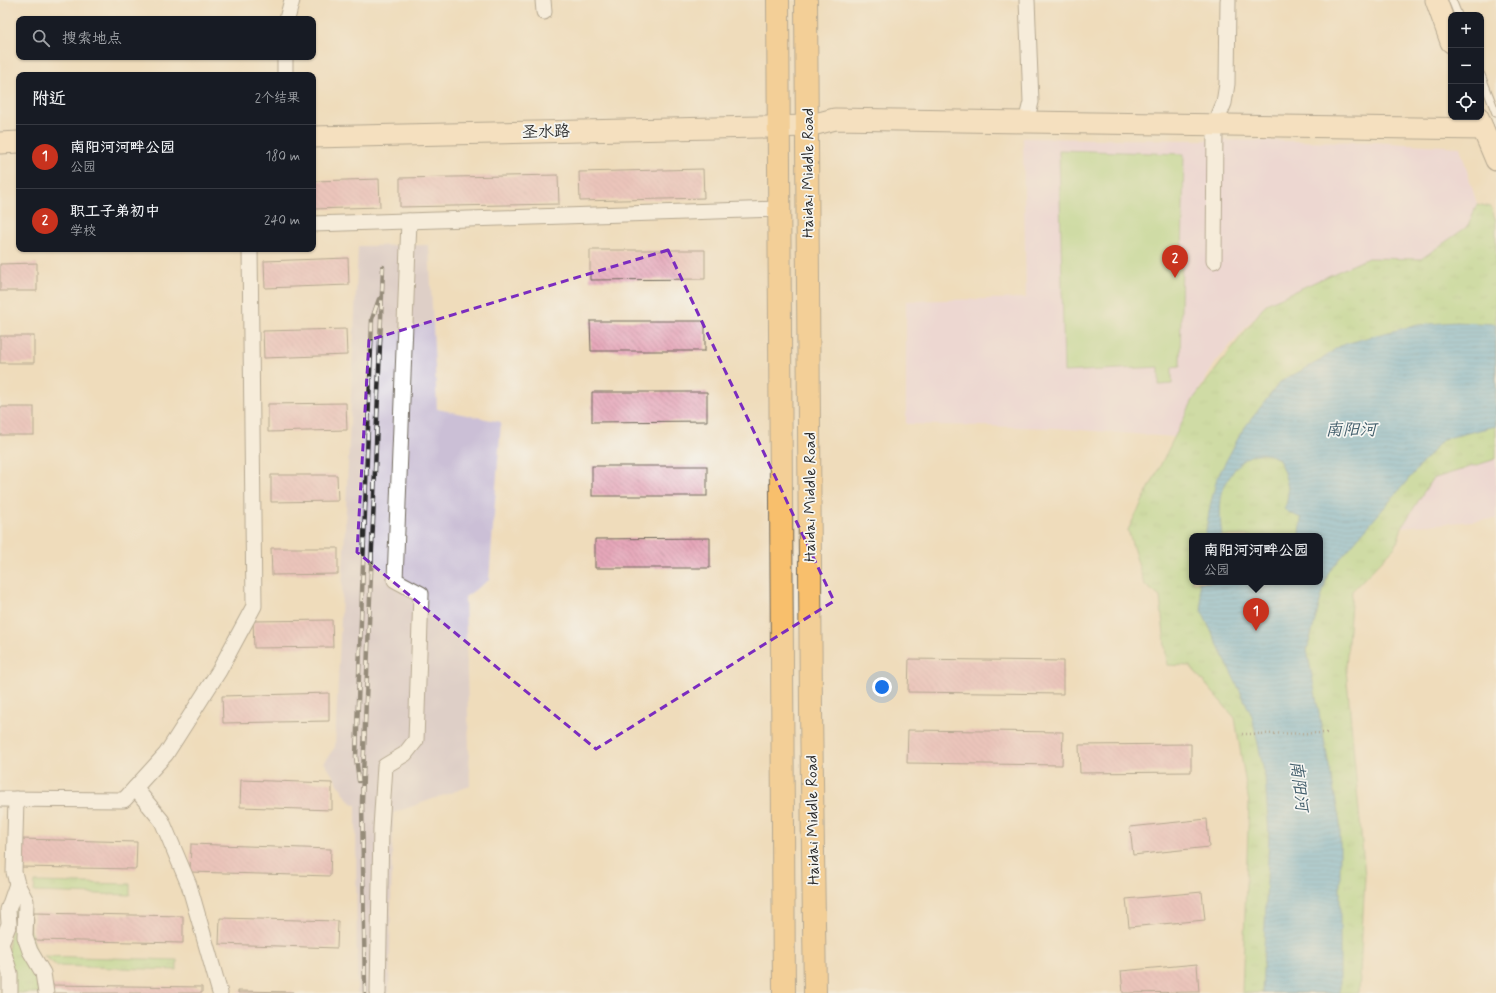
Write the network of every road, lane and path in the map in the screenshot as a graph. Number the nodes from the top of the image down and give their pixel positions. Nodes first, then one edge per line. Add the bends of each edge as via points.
1 (292, 0) edge
2 (778, 0) edge
3 (806, 0) edge
4 (1027, 0) edge
5 (1228, 0) edge
6 (1436, 0) edge
7 (1452, 0) edge
8 (1457, 12) edge
9 (288, 16) edge
10 (1448, 34) edge
11 (286, 60) edge
12 (285, 72) edge
13 (1484, 83) edge
14 (1496, 113) edge
15 (1026, 122) junction
16 (1480, 123) edge
17 (1215, 125) junction
18 (779, 126) junction
19 (808, 126) junction
20 (316, 138) edge
21 (16, 142) edge
22 (0, 143) edge
23 (1496, 160) edge
24 (779, 209) junction
25 (409, 221) junction
26 (316, 224) edge
27 (250, 252) edge
28 (1214, 261) dead end
29 (1329, 733) dead end
30 (1242, 734) dead end
31 (135, 788) junction
32 (0, 799) edge
33 (16, 799) junction
34 (17, 884) junction
35 (10, 993) edge
36 (46, 993) edge
37 (220, 993) edge
38 (378, 993) edge
39 (784, 993) edge
40 (815, 993) edge

1 - 9 street
2 - 18 main road, Haidai Middle Road
3 - 19 main road, Haidai Middle Road
4 - 15 street via 1031,102
5 - 17 street via 1227,84 1224,103
6 - 10 street
7 - 8 lane
11 - 12 street
13 - 14 lane
15 - 17 street, 圣水路
15 - 19 street, 圣水路 via 835,119
16 - 17 street, 圣水路
16 - 23 street
17 - 28 street
18 - 19 street, 圣水路
18 - 20 street, 圣水路
18 - 24 main road, Haidai Middle Road
19 - 40 main road, Haidai Middle Road
21 - 22 street
24 - 25 street
24 - 39 main road, Haidai Middle Road
25 - 26 street
25 - 38 street via 395,580 421,594 416,740 405,754 385,766 381,828
27 - 31 street via 254,606 219,670 166,754
29 - 30 path
31 - 33 street via 124,800
31 - 37 street via 162,821 189,885
32 - 33 street
33 - 34 street via 14,872
34 - 35 street via 8,910 9,924 2,944 10,973
34 - 36 street via 26,902 25,938 43,973

